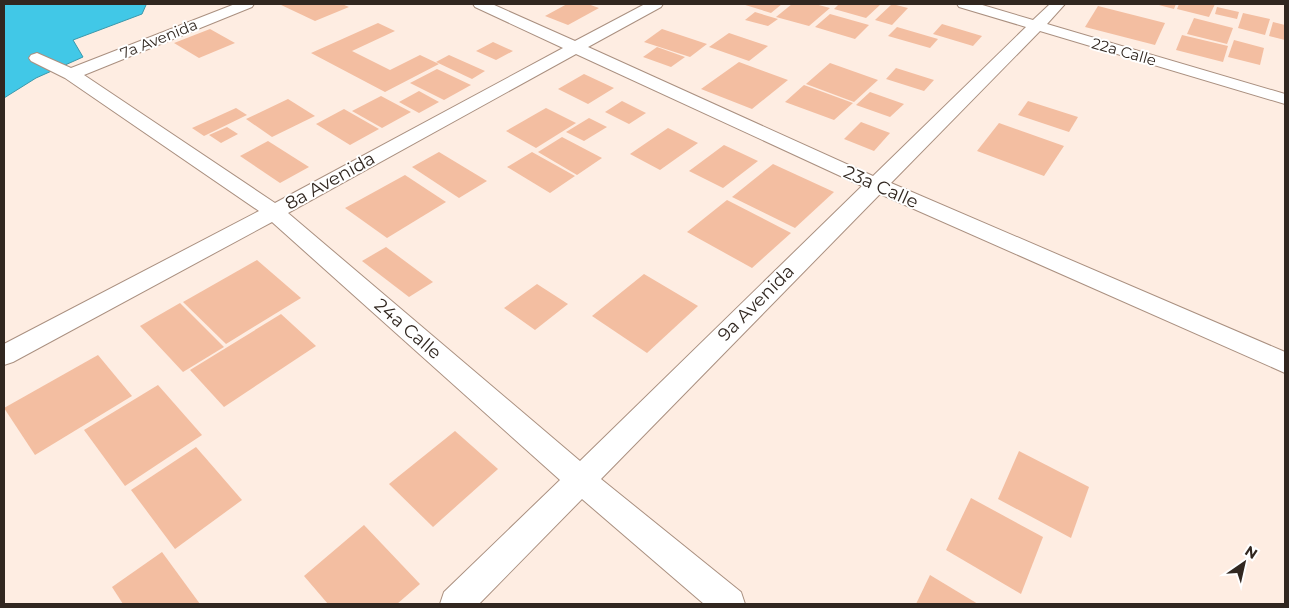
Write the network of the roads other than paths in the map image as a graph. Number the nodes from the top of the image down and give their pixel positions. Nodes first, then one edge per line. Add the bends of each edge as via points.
1 (247, 4) edge
2 (480, 4) edge
3 (656, 4) edge
4 (964, 4) edge
5 (1058, 4) edge
6 (1035, 26) junction
7 (574, 48) junction
8 (37, 58) dead end
9 (71, 74) junction
10 (1285, 99) edge
11 (875, 184) junction
12 (274, 212) junction
13 (4, 355) edge
14 (1285, 363) edge
15 (580, 479) junction
16 (456, 604) edge
17 (730, 604) edge

1 - 9 street, 7a Avenida
2 - 7 street, 23a Calle
3 - 7 street, 8a Avenida
4 - 6 street, 22a Calle
5 - 6 street, 9a Avenida
6 - 10 street, 22a Calle
6 - 11 street, 9a Avenida
7 - 11 street, 23a Calle
7 - 12 street, 8a Avenida
8 - 9 street, 24a Calle
9 - 12 street, 24a Calle
11 - 14 street, 23a Calle
11 - 15 street, 9a Avenida
12 - 13 street, 8a Avenida
12 - 15 street, 24a Calle
15 - 16 street, 9a Avenida
15 - 17 street, 24a Calle

